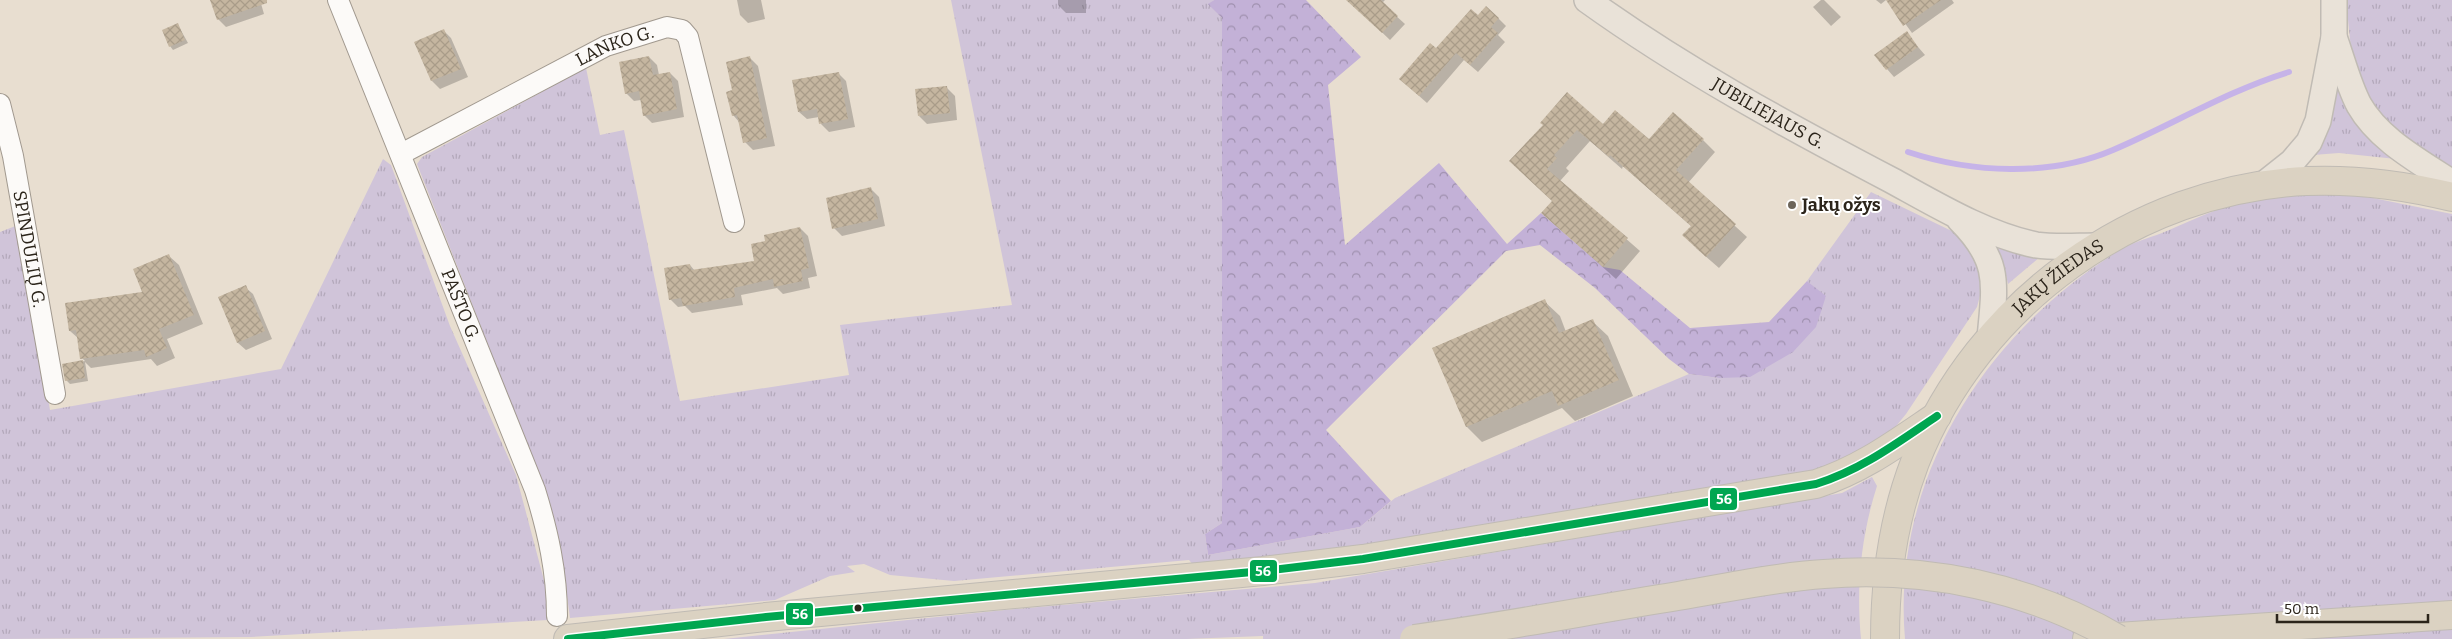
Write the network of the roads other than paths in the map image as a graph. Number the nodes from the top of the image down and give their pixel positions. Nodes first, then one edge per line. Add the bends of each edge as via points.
1 (338, 0) edge
2 (1587, 0) edge
3 (2334, 0) edge
4 (2334, 37) junction
5 (0, 104) edge
6 (400, 154) junction
7 (2452, 183) edge
8 (2263, 185) junction
9 (2452, 197) edge
10 (1955, 214) junction
11 (734, 222) dead end
12 (2097, 246) junction
13 (1990, 338) junction
14 (56, 394) dead end
15 (1937, 416) junction
16 (2452, 615) edge
17 (562, 627) edge
18 (1414, 639) edge
19 (1885, 639) edge
20 (2087, 639) edge
21 (2118, 639) edge

1 - 6 street, PAŠTO G.
2 - 10 main road, JUBILIEJAUS G. via 1680,63 1755,107
3 - 4 main road
4 - 7 main road via 2359,105 2372,124 2387,139
4 - 8 main road via 2318,121 2309,142 2292,162
5 - 14 street, SPINDULIŲ G. via 14,156
6 - 11 street, LANKO G. via 606,46 666,27 682,30 688,37
6 - 17 street, PAŠTO G. via 535,490 553,560
8 - 9 highway, JAKŲ ŽIEDAS via 2346,180 2418,189
8 - 12 highway, JAKŲ ŽIEDAS via 2174,208
10 - 12 main road, JUBILIEJAUS G. via 2036,245
10 - 13 main road via 1985,249 1994,273
12 - 13 highway, JAKŲ ŽIEDAS via 2061,270 2026,300
13 - 15 highway, JAKŲ ŽIEDAS via 1957,381
15 - 17 highway via 1868,463 1843,476 1816,484 1363,559 766,617
15 - 19 highway, JAKŲ ŽIEDAS via 1902,500 1893,537 1885,606
16 - 20 highway, bridge
18 - 21 highway, bridge via 1787,578 1859,572 1933,576 2003,590 2072,615

